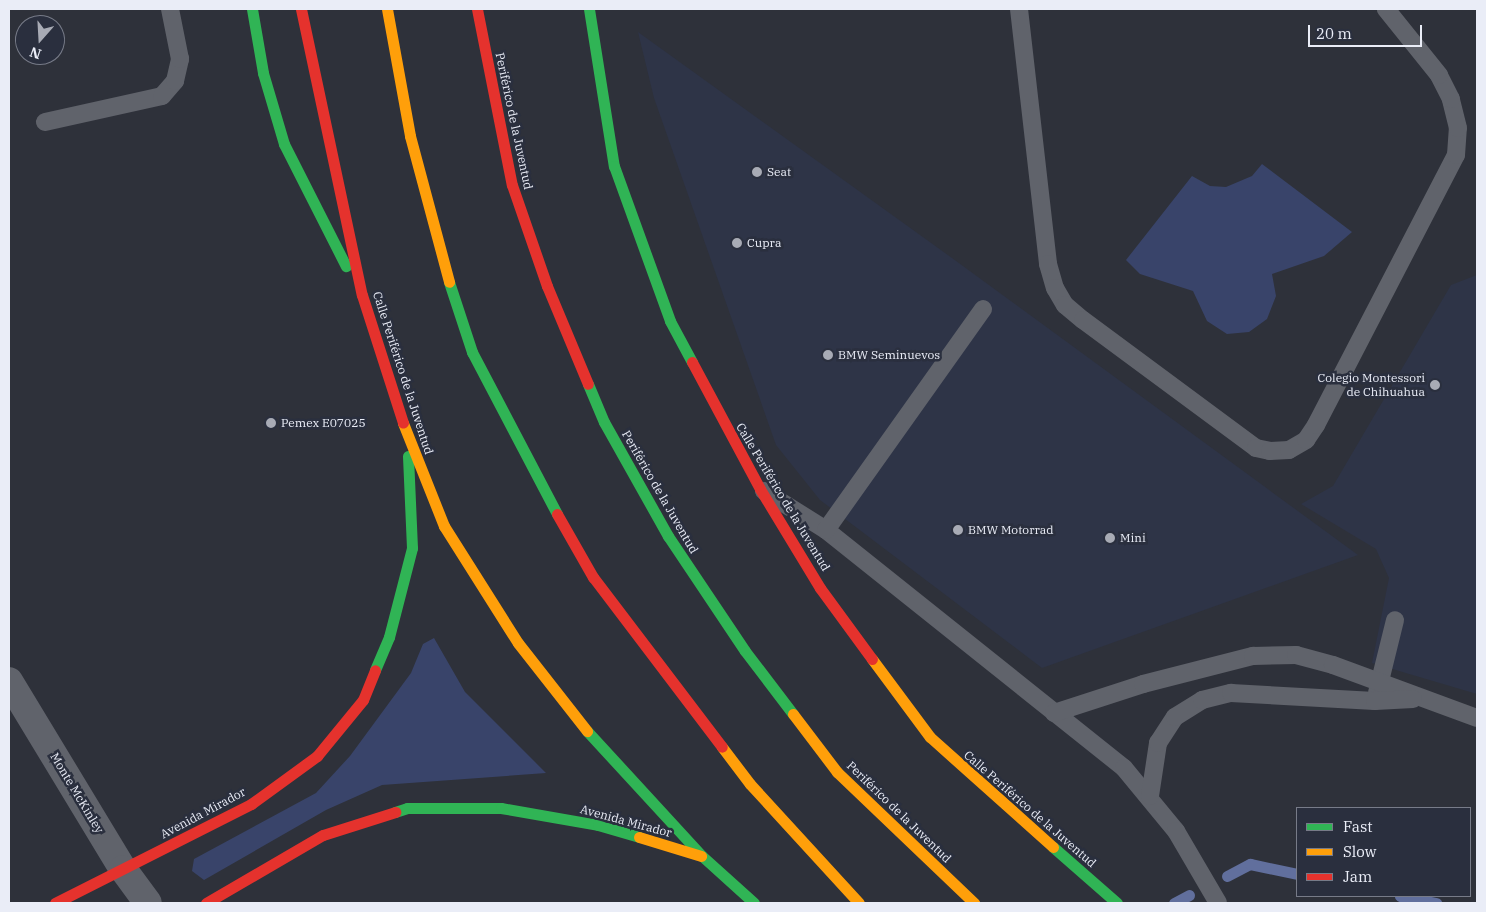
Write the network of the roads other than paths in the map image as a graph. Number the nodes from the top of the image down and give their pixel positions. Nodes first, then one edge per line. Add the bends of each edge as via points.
1 (170, 9) edge
2 (252, 9) edge
3 (301, 9) edge
4 (387, 9) edge
5 (477, 9) edge
6 (589, 9) edge
7 (1019, 9) edge
8 (1386, 9) edge
9 (45, 122) dead end
10 (362, 295) junction
11 (982, 309) dead end
12 (407, 435) junction
13 (760, 489) junction
14 (826, 530) junction
15 (1395, 620) dead end
16 (9, 681) edge
17 (1379, 683) junction
18 (1419, 699) junction
19 (1375, 701) junction
20 (1054, 713) junction
21 (1477, 718) edge
22 (1150, 796) junction
23 (702, 856) junction
24 (123, 869) junction
25 (55, 903) edge
26 (148, 903) edge
27 (206, 903) edge
28 (754, 903) edge
29 (859, 903) edge
30 (974, 903) edge
31 (1117, 903) edge
32 (1218, 903) edge

1 - 9 lane via 180,59 175,81 162,96
2 - 10 main road via 263,73 284,144
3 - 10 main road, Calle Periférico de la Juventud
4 - 29 main road via 410,136 440,253 472,352 529,466 593,577 750,784
5 - 30 main road, Periférico de la Juventud via 512,185 547,286 604,422 668,536 744,651 837,772
6 - 13 main road, Calle Periférico de la Juventud via 614,166 638,239 670,321
7 - 8 lane via 1048,264 1055,288 1065,305 1083,320 1256,448 1270,451 1289,450 1306,440 1316,425 1456,155 1458,128 1451,99 1438,75
10 - 12 main road, Calle Periférico de la Juventud
11 - 14 lane
12 - 23 main road, Calle Periférico de la Juventud via 444,526 518,643 606,756
12 - 24 main road, Avenida Mirador via 412,548 389,637 363,700 317,756 251,804
13 - 14 lane
13 - 31 main road, Calle Periférico de la Juventud via 820,588 930,737
14 - 20 lane
15 - 17 lane
16 - 24 street, Monte McKinley
17 - 18 lane
17 - 19 lane
17 - 20 lane via 1296,655 1253,656 1143,684
18 - 19 lane
18 - 21 lane
19 - 22 lane via 1231,693 1202,700 1175,717 1158,743
20 - 22 lane via 1094,743
22 - 32 lane via 1176,831
23 - 27 main road, Avenida Mirador via 598,825 501,808 406,808 323,835
23 - 28 main road, Calle Periférico de la Juventud
24 - 25 main road, Avenida Mirador
24 - 26 street, Monte McKinley

